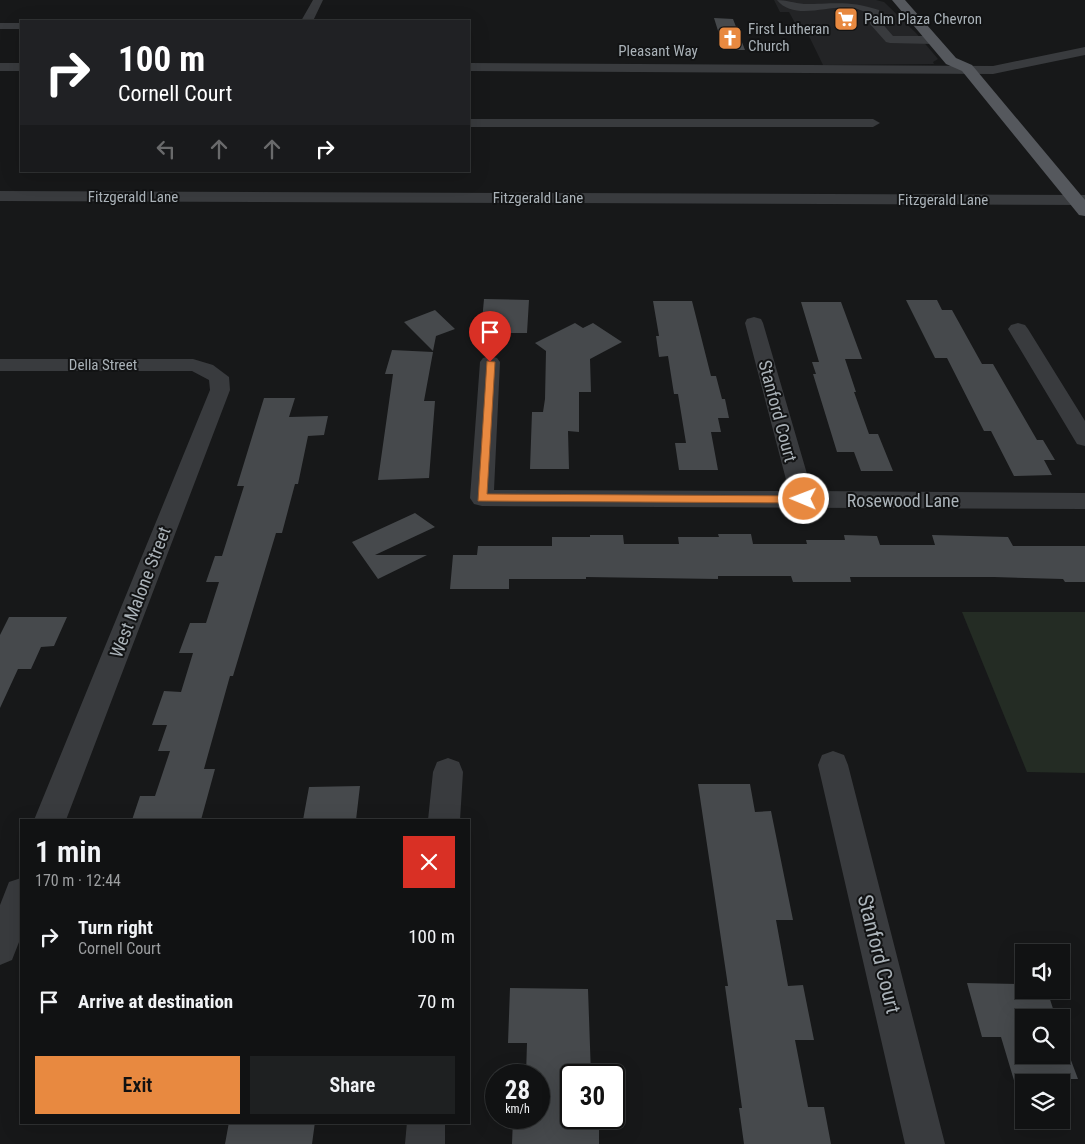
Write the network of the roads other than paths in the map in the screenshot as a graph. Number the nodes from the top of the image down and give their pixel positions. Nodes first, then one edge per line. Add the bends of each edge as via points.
1 (318, 0) edge
2 (782, 0) edge
3 (898, 0) edge
4 (308, 20) edge
5 (0, 26) edge
6 (20, 26) edge
7 (933, 40) junction
8 (1085, 51) edge
9 (966, 61) junction
10 (0, 67) edge
11 (20, 67) edge
12 (470, 67) edge
13 (470, 123) edge
14 (873, 123) dead end
15 (0, 196) edge
16 (1082, 204) edge
17 (754, 323) dead end
18 (1018, 329) dead end
19 (490, 362) dead end
20 (0, 365) edge
21 (206, 369) joint
22 (1085, 439) edge
23 (804, 499) junction
24 (1085, 501) edge
25 (834, 765) dead end
26 (448, 772) dead end
27 (50, 819) edge
28 (444, 819) edge
29 (20, 897) edge
30 (0, 948) edge
31 (426, 1124) edge
32 (425, 1144) edge
33 (925, 1144) edge

1 - 4 street
2 - 7 street via 790,6 847,4 866,8 875,12 874,22 890,39
3 - 7 main road
5 - 6 street
7 - 9 main road via 951,61
8 - 9 street, Pleasant Way via 993,70
9 - 12 street, Pleasant Way
9 - 16 main road
10 - 11 street
13 - 14 street
15 - 16 street, Fitzgerald Lane
17 - 23 street, Stanford Court
18 - 22 street
19 - 23 street, Rosewood Lane via 482,498
20 - 21 street, Della Street via 193,364
21 - 27 street, West Malone Street via 219,377 220,390
23 - 24 street, Rosewood Lane
25 - 33 street, Stanford Court
26 - 28 street
29 - 30 street
31 - 32 street

